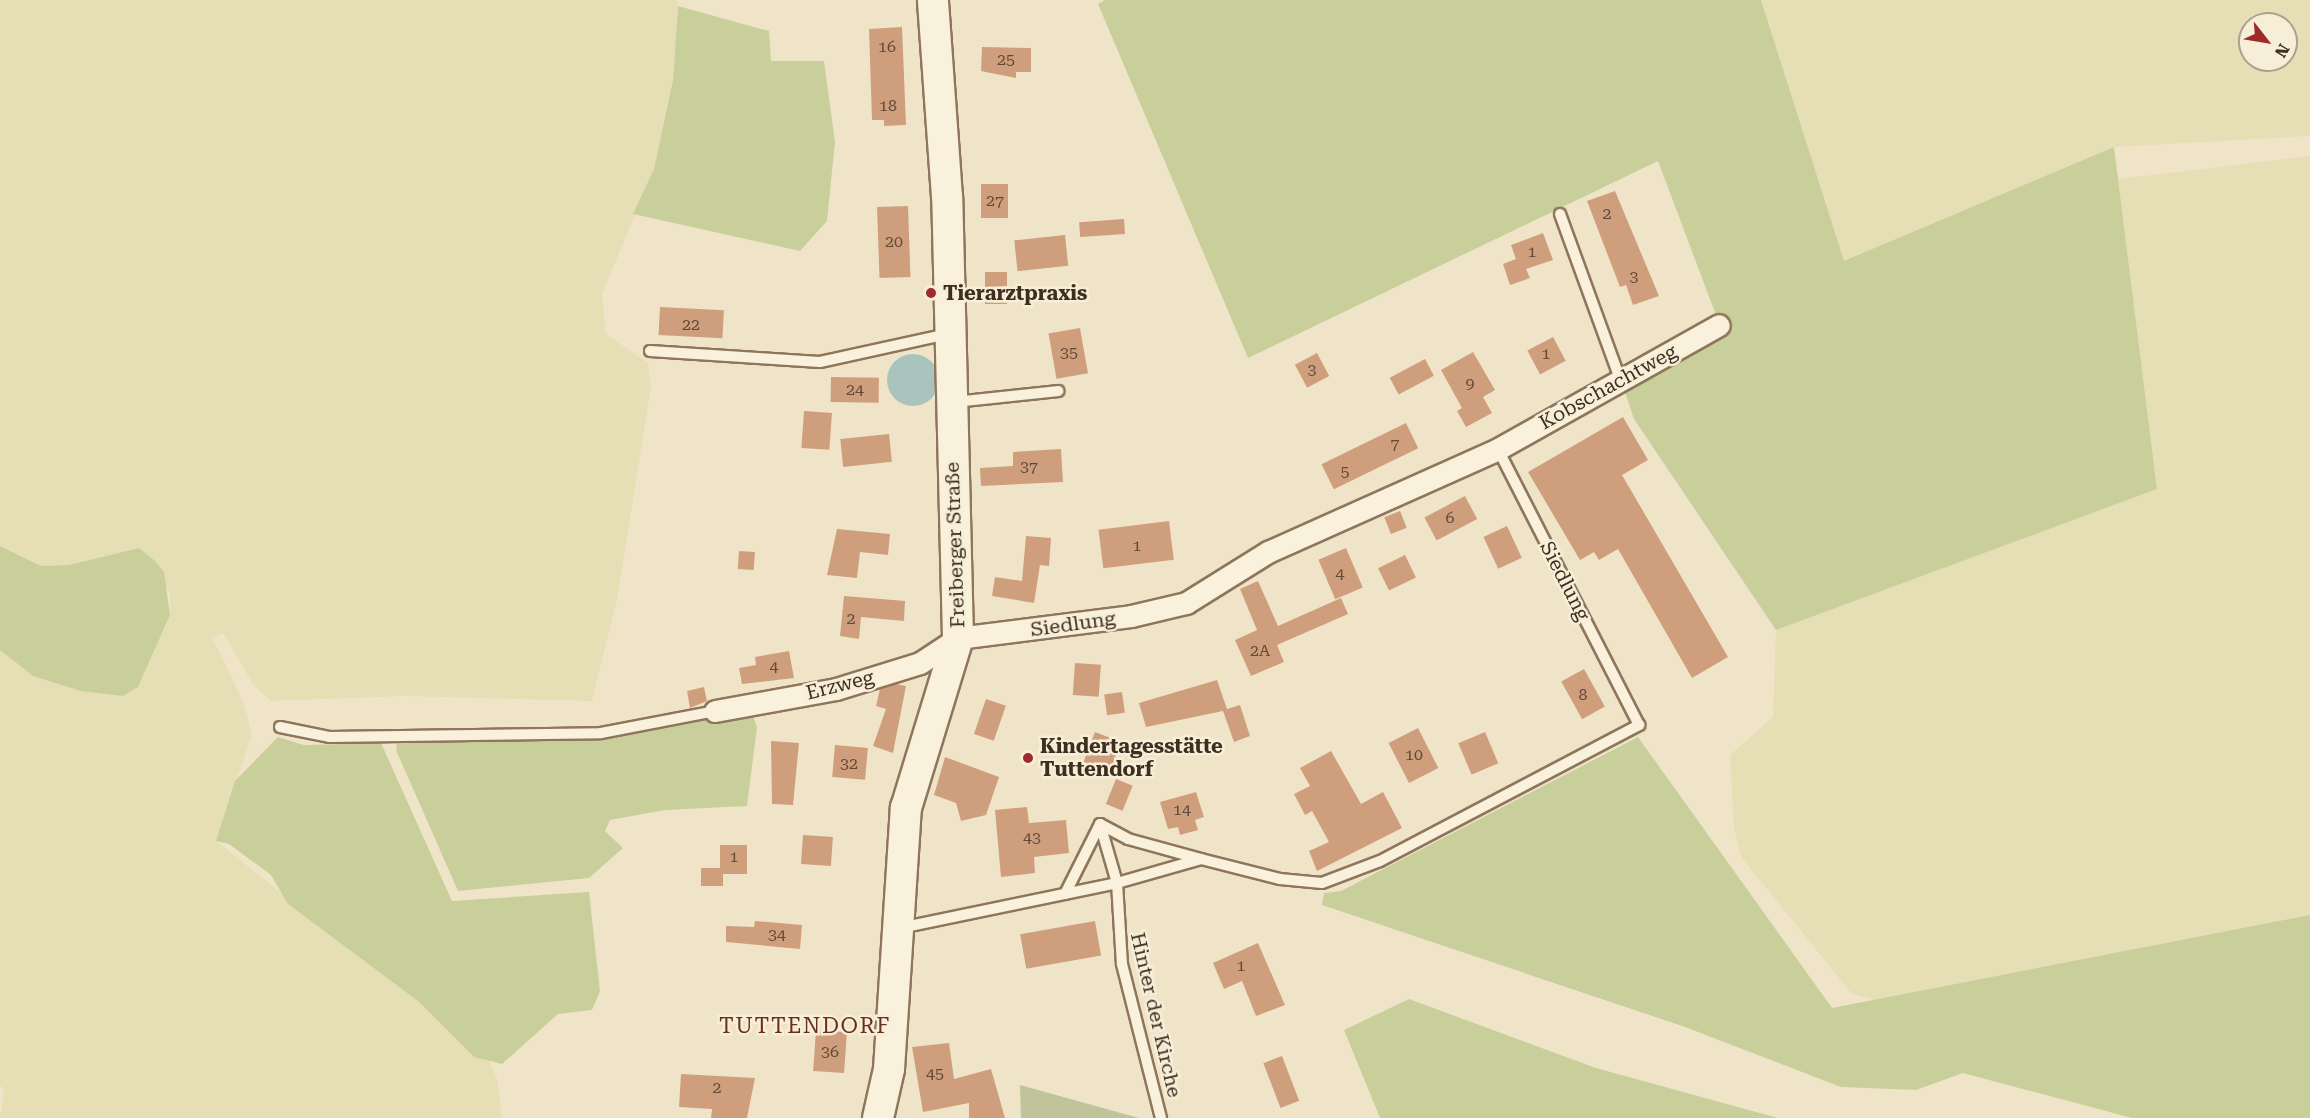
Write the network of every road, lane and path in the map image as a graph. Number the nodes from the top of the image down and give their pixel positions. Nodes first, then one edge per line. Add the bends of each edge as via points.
1 (933, 0) edge
2 (1560, 214) dead end
3 (1719, 325) dead end
4 (947, 334) junction
5 (650, 351) dead end
6 (1620, 379) junction
7 (1058, 391) dead end
8 (949, 402) junction
9 (1498, 449) junction
10 (958, 638) junction
11 (715, 711) joint
12 (280, 727) dead end
13 (1100, 824) junction
14 (1201, 859) junction
15 (1117, 883) junction
16 (1065, 894) junction
17 (894, 929) junction
18 (878, 1118) edge
19 (1161, 1118) edge

1 - 4 street, Freiberger Straße via 946,197
2 - 6 lane
3 - 6 street, Kobschachtweg
4 - 5 lane via 820,362
4 - 8 street, Freiberger Straße
6 - 9 street, Kobschachtweg
7 - 8 lane
8 - 10 street, Freiberger Straße
9 - 10 street, Siedlung via 1268,552 1186,603 1131,616
9 - 14 lane, Siedlung via 1639,725 1380,861 1322,883 1280,879
10 - 11 street, Erzweg via 920,663 836,689
10 - 17 street, Freiberger Straße via 906,808
11 - 12 lane via 602,733 329,737
13 - 14 lane via 1128,838
13 - 15 lane
13 - 16 lane
14 - 15 lane
15 - 16 lane
15 - 19 lane, Hinter der Kirche via 1122,964
16 - 17 lane
17 - 18 street, Freiberger Straße via 889,1070

